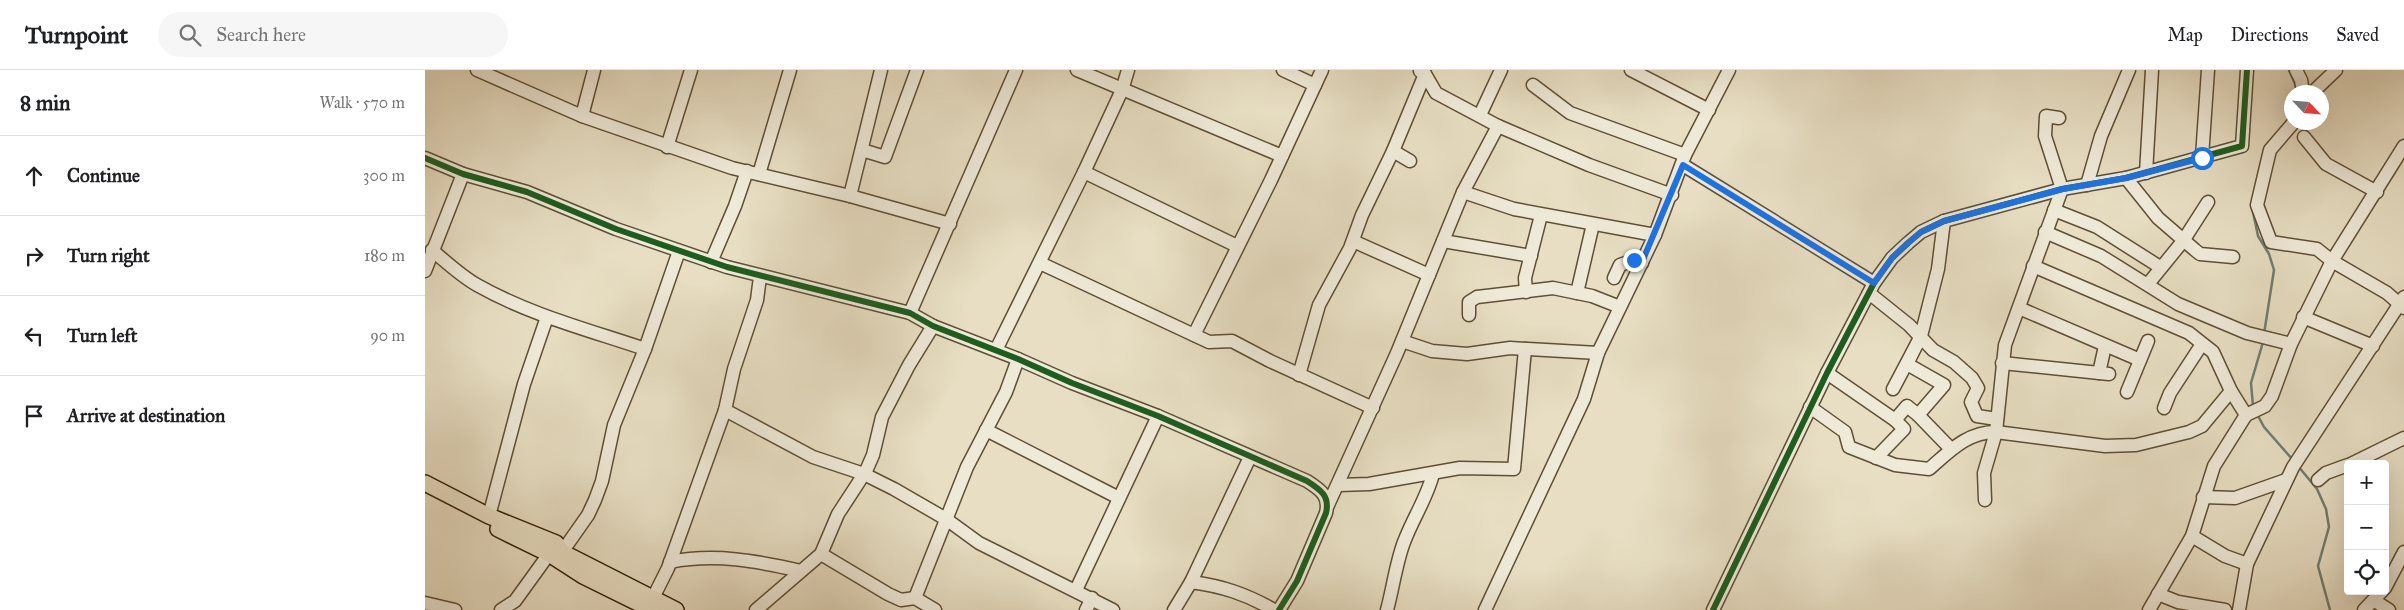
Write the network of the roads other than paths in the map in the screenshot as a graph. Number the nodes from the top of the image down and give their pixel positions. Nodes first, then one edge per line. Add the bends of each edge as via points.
1 (477, 70) edge
2 (594, 70) edge
3 (691, 70) edge
4 (790, 70) edge
5 (881, 70) edge
6 (917, 70) edge
7 (1016, 70) edge
8 (1077, 70) edge
9 (1128, 70) edge
10 (1283, 70) edge
11 (1322, 70) edge
12 (1501, 70) edge
13 (1631, 70) edge
14 (1729, 70) edge
15 (2129, 70) edge
16 (2152, 70) edge
17 (2208, 70) edge
18 (2247, 70) edge
19 (2296, 70) edge
20 (2336, 70) edge
21 (1422, 72) edge
22 (1533, 84) dead end
23 (2302, 85) edge
24 (2320, 85) edge
25 (1315, 86) junction
26 (1122, 90) junction
27 (1709, 110) junction
28 (1480, 115) junction
29 (582, 116) junction
30 (2059, 118) dead end
31 (1499, 126) junction
32 (2287, 130) edge
33 (2304, 137) dead end
34 (2404, 146) edge
35 (667, 147) junction
36 (861, 150) junction
37 (1393, 151) junction
38 (1282, 156) junction
39 (425, 158) edge
40 (2202, 158) junction
41 (1684, 160) junction
42 (1410, 161) dead end
43 (1084, 172) junction
44 (753, 173) junction
45 (2146, 173) junction
46 (463, 174) junction
47 (2126, 178) junction
48 (2087, 185) junction
49 (2063, 189) junction
50 (1463, 192) junction
51 (2377, 192) junction
52 (1672, 195) junction
53 (850, 196) junction
54 (2208, 202) dead end
55 (2054, 210) junction
56 (1541, 215) junction
57 (1944, 221) junction
58 (950, 224) junction
59 (1593, 224) junction
60 (2045, 232) junction
61 (1655, 235) junction
62 (1353, 241) junction
63 (1443, 241) junction
64 (2183, 241) junction
65 (1237, 246) junction
66 (432, 250) junction
67 (679, 250) junction
68 (1531, 256) junction
69 (2233, 257) dead end
70 (2332, 261) junction
71 (711, 262) junction
72 (1040, 262) junction
73 (1642, 262) junction
74 (2033, 266) junction
75 (2160, 267) junction
76 (425, 271) edge
77 (1429, 275) junction
78 (760, 277) junction
79 (1614, 278) dead end
80 (2148, 284) junction
81 (1872, 288) junction
82 (1526, 292) junction
83 (1577, 294) junction
84 (2402, 303) edge
85 (1619, 307) junction
86 (2019, 308) junction
87 (910, 313) junction
88 (1469, 315) dead end
89 (2303, 317) junction
90 (547, 318) junction
91 (933, 326) junction
92 (1194, 335) junction
93 (1921, 336) junction
94 (2148, 341) dead end
95 (1402, 342) junction
96 (2202, 344) junction
97 (2291, 344) junction
98 (2105, 346) junction
99 (2373, 346) junction
100 (645, 349) junction
101 (1525, 349) junction
102 (996, 350) junction
103 (1598, 353) junction
104 (1018, 359) junction
105 (2140, 360) junction
106 (2002, 363) junction
107 (1827, 373) junction
108 (1299, 374) junction
109 (1893, 389) dead end
110 (2231, 391) junction
111 (2127, 392) dead end
112 (1810, 407) junction
113 (1373, 408) junction
114 (2165, 408) dead end
115 (725, 410) junction
116 (2253, 413) junction
117 (1918, 415) junction
118 (1158, 416) junction
119 (1895, 420) junction
120 (1996, 425) junction
121 (986, 430) junction
122 (2404, 438) edge
123 (1951, 449) junction
124 (1250, 457) junction
125 (1876, 458) junction
126 (2359, 460) edge
127 (2344, 467) edge
128 (864, 474) junction
129 (1433, 474) junction
130 (2286, 480) junction
131 (2318, 480) dead end
132 (425, 483) edge
133 (1337, 485) junction
134 (425, 493) edge
135 (2203, 497) junction
136 (1119, 498) junction
137 (1985, 500) dead end
138 (1328, 505) junction
139 (489, 516) junction
140 (946, 519) junction
141 (2192, 536) junction
142 (556, 550) junction
143 (2404, 552) edge
144 (821, 554) junction
145 (670, 562) junction
146 (2247, 564) junction
147 (801, 571) junction
148 (2389, 580) edge
149 (1191, 582) junction
150 (1076, 590) junction
151 (2158, 594) junction
152 (2379, 596) edge
153 (915, 598) junction
154 (1092, 598) junction
155 (425, 603) edge
156 (653, 604) edge
157 (455, 610) edge
158 (501, 610) edge
159 (676, 610) edge
160 (757, 610) edge
161 (935, 610) edge
162 (1086, 610) edge
163 (1113, 610) edge
164 (1174, 610) edge
165 (1273, 610) edge
166 (1279, 610) edge
167 (1387, 610) edge
168 (1485, 610) edge
169 (1713, 610) edge
170 (2149, 610) edge
171 (2225, 610) edge
172 (2239, 610) edge
173 (2364, 610) edge
174 (2389, 610) edge

1 - 29 street
2 - 29 street
3 - 35 street
4 - 44 street
5 - 36 street
6 - 36 street via 885,157
7 - 58 street
8 - 26 street
9 - 26 street
10 - 25 street
11 - 25 street
12 - 28 street
13 - 27 street
14 - 27 street
15 - 48 street via 2101,136
16 - 45 street
17 - 40 street
18 - 40 street via 2242,146
19 - 23 street
20 - 24 street
21 - 28 street via 1436,92
21 - 37 street
22 - 41 street via 1570,113
25 - 38 street
26 - 38 street
26 - 43 street
27 - 41 street
28 - 31 street
29 - 35 street
30 - 49 street via 2046,116 2045,136
31 - 50 street
31 - 52 street via 1589,166
32 - 70 street via 2270,150 2257,205 2271,242 2317,249
33 - 51 street via 2326,164
34 - 51 street
35 - 44 street
36 - 53 street
37 - 42 street
37 - 62 street
38 - 65 street
39 - 46 street
40 - 45 street
41 - 52 street
41 - 81 street
43 - 65 street
43 - 72 street
44 - 53 street
44 - 71 street
45 - 47 street
46 - 66 street
46 - 67 street via 527,192 615,229
47 - 48 street
47 - 64 street via 2157,218
48 - 49 street
49 - 55 street
49 - 57 street
50 - 56 street
50 - 63 street
51 - 70 street
52 - 61 street
53 - 58 street
54 - 64 street
55 - 60 street
55 - 75 street via 2097,227
56 - 59 street
56 - 68 street
57 - 81 street via 1921,232 1908,243 1892,258
57 - 93 street via 1938,269
58 - 87 street
59 - 61 street
59 - 83 street
60 - 74 street
60 - 80 street via 2101,256
61 - 73 street
62 - 77 street
62 - 108 street via 1319,305
63 - 68 street
63 - 77 street
64 - 69 street via 2200,254
64 - 75 street
65 - 92 street
66 - 76 street
66 - 90 street via 476,285
67 - 71 street
67 - 100 street
68 - 82 street via 1525,278
70 - 84 street
70 - 89 street
71 - 78 street
72 - 92 street
72 - 102 street
73 - 79 street via 1634,260 1620,265
73 - 85 street
74 - 86 street
74 - 96 street via 2189,333
75 - 80 street
77 - 95 street
78 - 87 street
78 - 115 street via 757,300
80 - 97 street via 2178,304 2247,333
81 - 93 street
81 - 107 street
82 - 83 street via 1553,288
82 - 88 street via 1472,298
83 - 85 street via 1592,296
84 - 99 street
85 - 103 street
86 - 98 street
86 - 106 street via 2005,344
87 - 91 street
89 - 97 street
89 - 99 street
90 - 100 street
90 - 139 street via 525,384
91 - 102 street
91 - 128 street via 879,424 873,455
92 - 108 street via 1209,342 1232,342
93 - 109 street
93 - 117 street via 1907,364 1944,385
93 - 120 street via 1933,350 1954,362 1976,383 1978,388 1971,402 1977,416
94 - 105 street
95 - 101 street via 1432,351 1467,354
95 - 113 street
96 - 110 street via 2213,352
96 - 114 street via 2170,393
97 - 116 street via 2272,396 2265,406
98 - 105 street
98 - 106 street via 2104,374
99 - 130 street
100 - 142 street via 614,425 595,500 588,515
101 - 103 street
101 - 129 street via 1514,469 1460,468
102 - 104 street
103 - 168 street via 1583,398
104 - 118 street via 1072,384
104 - 121 street via 1006,392
105 - 111 street
106 - 120 street
107 - 112 street
107 - 119 street
108 - 113 street
110 - 116 street
110 - 120 street via 2202,426 2136,445 2105,446
112 - 125 street via 1845,432 1849,448
112 - 169 street
113 - 133 street
115 - 128 street via 813,457
115 - 145 street
116 - 135 street via 2215,466
117 - 119 street via 1907,406
117 - 123 street
118 - 124 street
118 - 136 street
119 - 125 street via 1904,429
120 - 123 street via 1966,438
120 - 137 street via 1985,473
121 - 136 street
121 - 140 street
122 - 126 street
123 - 125 street via 1929,469 1895,465
124 - 138 street via 1314,486 1324,494
124 - 149 street
127 - 131 street
128 - 140 street
128 - 144 street via 838,514
129 - 133 street via 1369,484
129 - 167 street via 1429,490 1403,544
130 - 135 street via 2235,498
130 - 146 street
132 - 139 main road
133 - 138 street
134 - 142 main road
135 - 141 street
136 - 150 street
138 - 166 street via 1297,581
139 - 142 main road
140 - 150 street via 979,542
140 - 153 street
141 - 146 street via 2225,556
141 - 151 street
142 - 156 main road
142 - 158 street via 515,601
143 - 148 street
144 - 147 street
144 - 153 street via 888,594 901,600
145 - 147 street via 729,557
145 - 156 street
146 - 172 street
147 - 160 street
149 - 164 street
149 - 165 street via 1220,586 1250,596
150 - 154 street
151 - 170 street
151 - 171 street via 2178,602
152 - 173 street
152 - 174 street
153 - 161 street
154 - 162 street
154 - 163 street
155 - 157 street
156 - 159 main road

